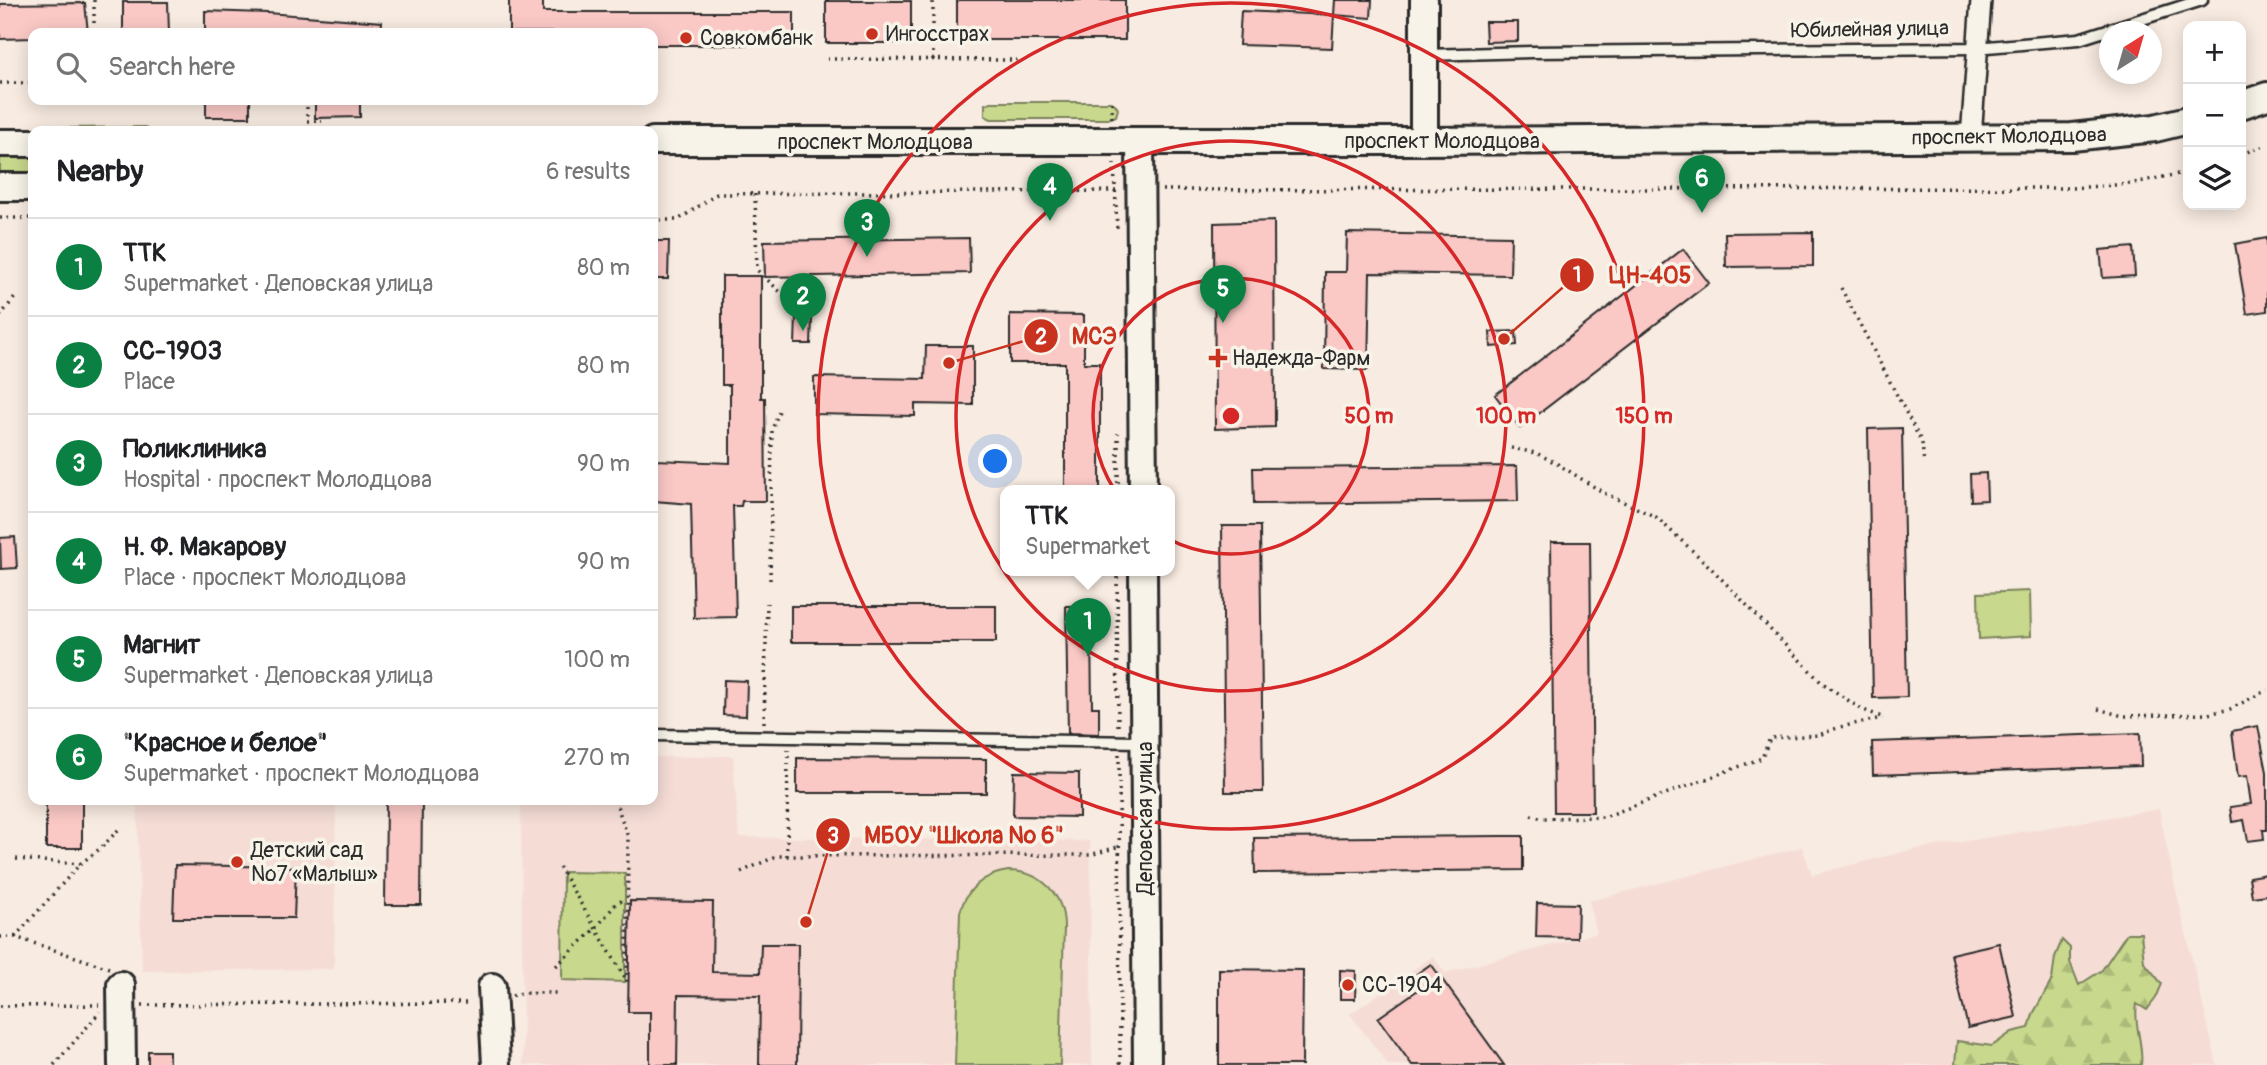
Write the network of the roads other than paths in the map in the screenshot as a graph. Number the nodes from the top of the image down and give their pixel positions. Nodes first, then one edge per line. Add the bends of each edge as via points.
1 (1424, 0) edge
2 (1981, 0) edge
3 (2202, 0) edge
4 (1976, 48) junction
5 (1424, 55) junction
6 (2267, 96) edge
7 (2246, 103) edge
8 (2183, 121) edge
9 (1970, 138) junction
10 (658, 141) edge
11 (1424, 141) junction
12 (694, 142) junction
13 (1140, 142) junction
14 (0, 143) edge
15 (28, 143) edge
16 (658, 150) edge
17 (0, 187) edge
18 (28, 187) edge
19 (1143, 485) edge
20 (1143, 576) edge
21 (658, 735) edge
22 (1132, 742) junction
23 (121, 987) road end
24 (493, 995) road end
25 (122, 1065) edge
26 (496, 1065) edge
27 (1147, 1065) edge

1 - 5 main road
2 - 4 street
3 - 4 lane, Юбилейная улица via 2079,39
4 - 5 lane, Юбилейная улица
4 - 9 street
5 - 11 main road
6 - 7 main road
8 - 9 main road, проспект Молодцова via 2072,137
9 - 11 main road, проспект Молодцова
10 - 12 main road, проспект Молодцова
11 - 13 main road, проспект Молодцова
12 - 13 main road, проспект Молодцова
12 - 16 main road, проспект Молодцова
13 - 19 main road via 1128,191
14 - 15 main road
17 - 18 main road
20 - 22 main road, Деповская улица
21 - 22 lane
22 - 27 main road, Деповская улица via 1145,841
23 - 25 main road
24 - 26 main road

